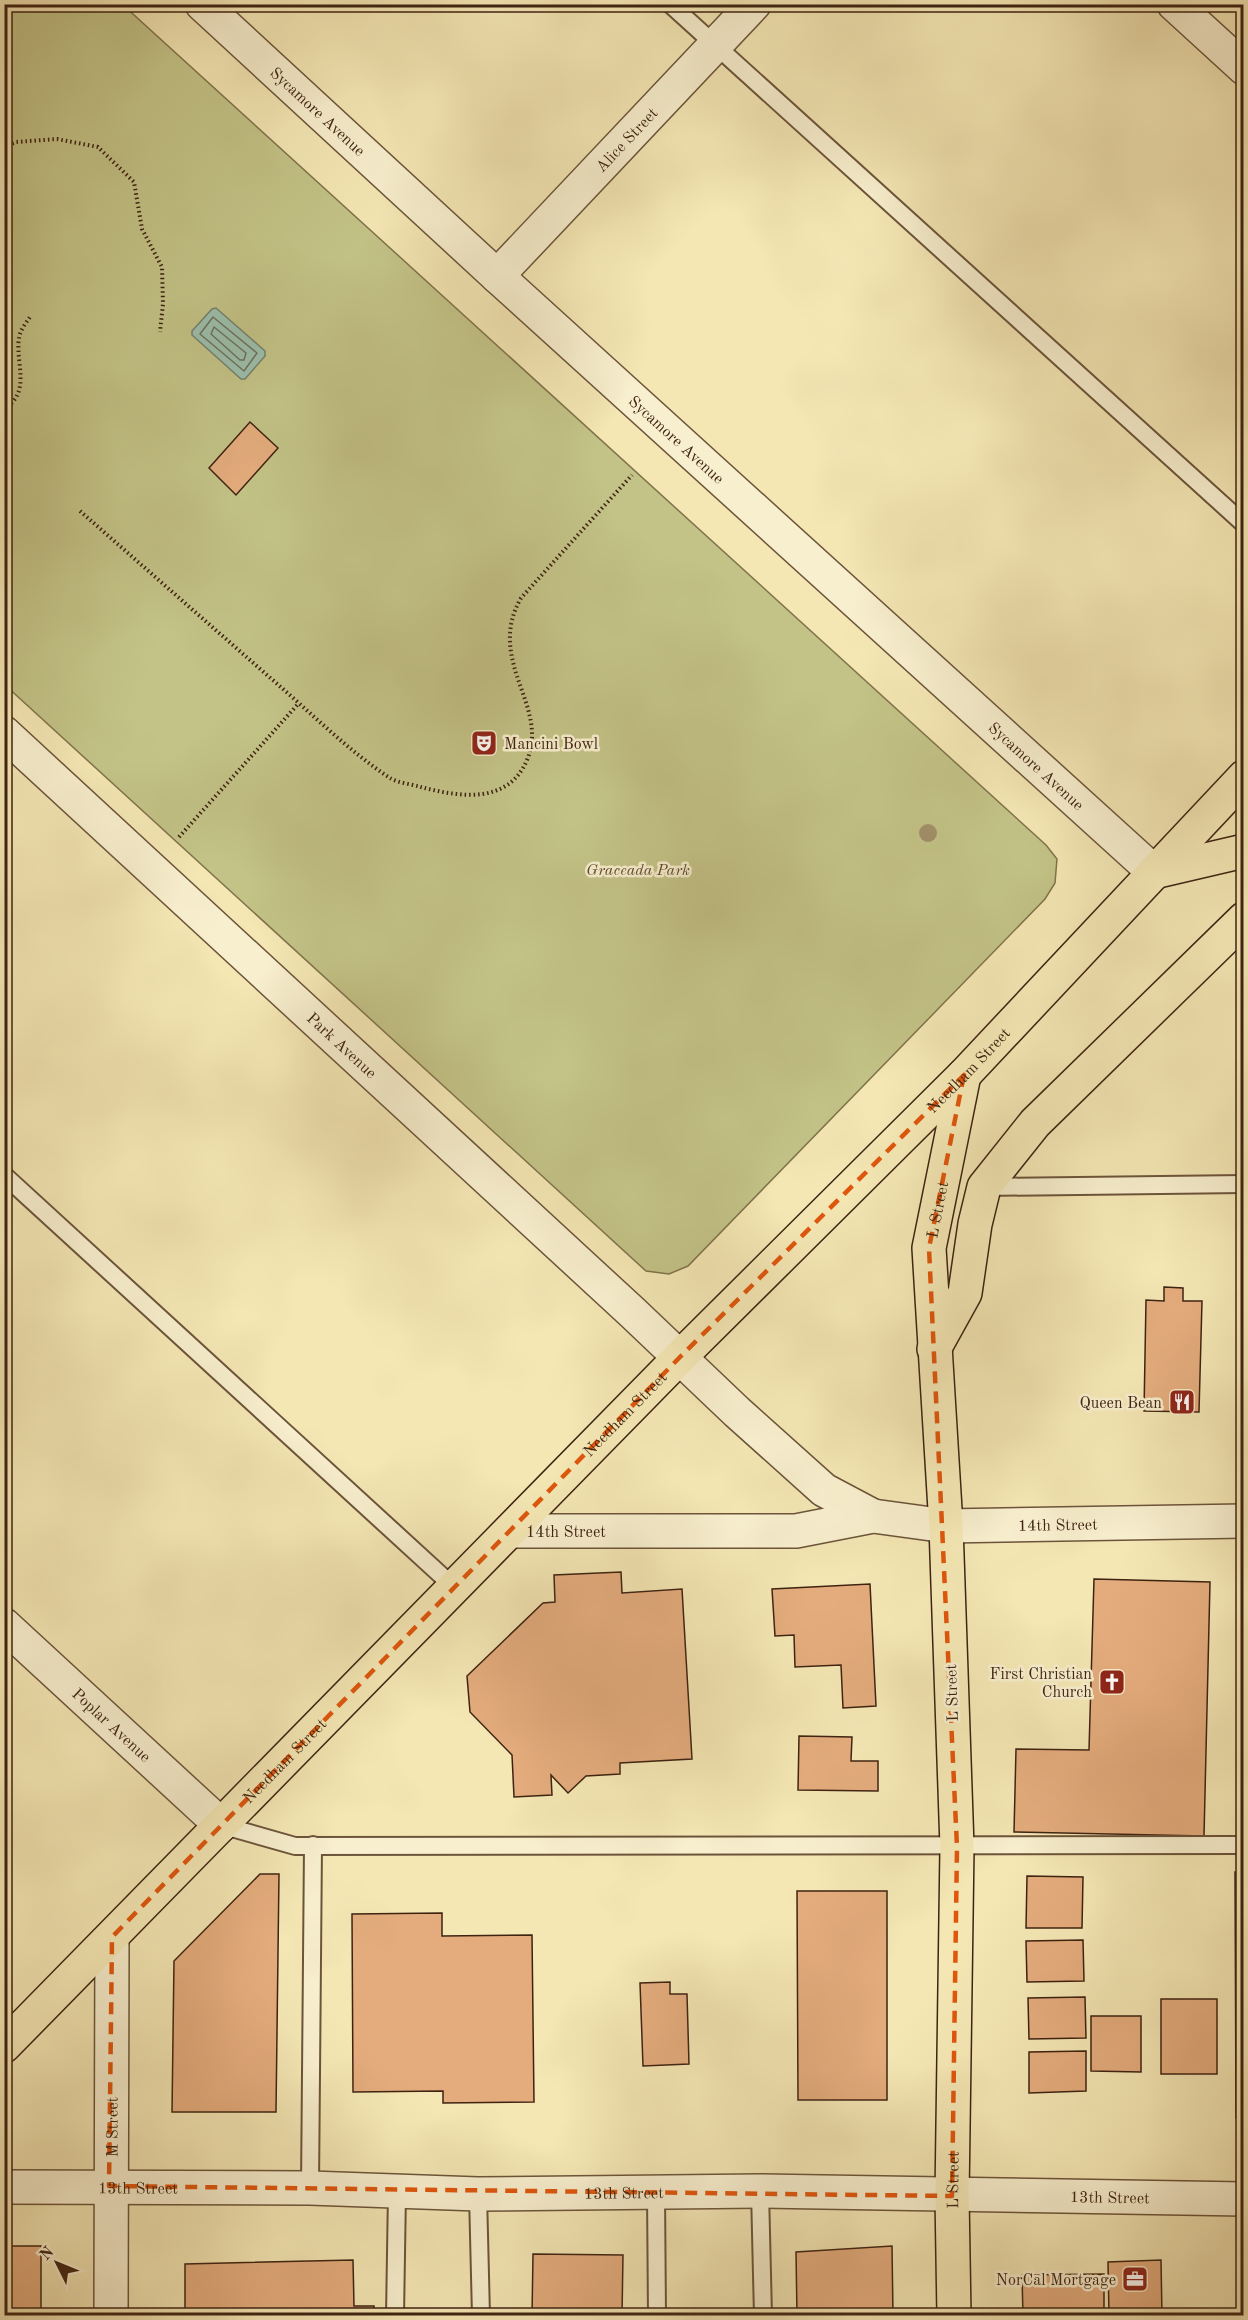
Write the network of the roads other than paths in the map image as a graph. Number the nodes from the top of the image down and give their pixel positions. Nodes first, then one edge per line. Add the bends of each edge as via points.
1 (202, 4) edge
2 (670, 4) edge
3 (754, 4) edge
4 (1174, 4) edge
5 (715, 45) junction
6 (1244, 68) edge
7 (497, 276) junction
8 (1244, 524) edge
9 (10, 750) edge
10 (1244, 777) edge
11 (1244, 851) edge
12 (1154, 872) junction
13 (1244, 920) edge
14 (964, 1075) junction
15 (4, 1176) edge
16 (1244, 1184) edge
17 (984, 1187) junction
18 (934, 1349) junction
19 (680, 1357) junction
20 (873, 1516) junction
21 (1244, 1521) edge
22 (946, 1526) junction
23 (510, 1531) junction
24 (455, 1588) junction
25 (4, 1624) edge
26 (220, 1825) junction
27 (314, 1845) junction
28 (1244, 1845) edge
29 (957, 1847) junction
30 (112, 1937) junction
31 (4, 2046) edge
32 (109, 2186) junction
33 (4, 2187) edge
34 (310, 2188) junction
35 (760, 2191) junction
36 (397, 2192) junction
37 (656, 2192) junction
38 (478, 2194) junction
39 (952, 2196) junction
40 (1244, 2199) edge
41 (111, 2316) edge
42 (395, 2316) edge
43 (481, 2316) edge
44 (657, 2316) edge
45 (764, 2316) edge
46 (954, 2316) edge

1 - 7 street, Sycamore Avenue
2 - 5 lane
3 - 5 street, Alice Street
4 - 6 street
5 - 7 street, Alice Street
5 - 8 lane
7 - 12 street, Sycamore Avenue
9 - 19 street, Park Avenue
10 - 12 main road, Needham Street
11 - 12 main road
12 - 14 main road, Needham Street
13 - 17 main road via 1035,1123
14 - 18 main road, L Street via 929,1248
14 - 19 main road, Needham Street
15 - 24 lane
16 - 17 lane
17 - 18 main road via 965,1293
18 - 22 main road, L Street
19 - 20 street, 14th Street via 824,1490
19 - 23 main road, Needham Street
20 - 22 street, 14th Street
20 - 23 street, 14th Street via 796,1531
21 - 22 street, 14th Street
22 - 29 main road, L Street
23 - 24 main road, Needham Street
24 - 26 main road, Needham Street
25 - 26 street, Poplar Avenue
26 - 27 lane via 295,1846
26 - 30 main road, Needham Street
27 - 29 lane
27 - 34 lane
28 - 29 lane
29 - 39 main road, L Street
30 - 31 main road, Needham Street
30 - 32 street, M Street
32 - 33 street, 13th Street
32 - 34 street, 13th Street
32 - 41 street, M Street
34 - 36 street, 13th Street
35 - 37 street, 13th Street
35 - 39 street, 13th Street
35 - 45 lane
36 - 38 street, 13th Street
36 - 42 lane
37 - 38 street, 13th Street
37 - 44 lane
38 - 43 lane
39 - 40 street, 13th Street
39 - 46 main road, L Street

